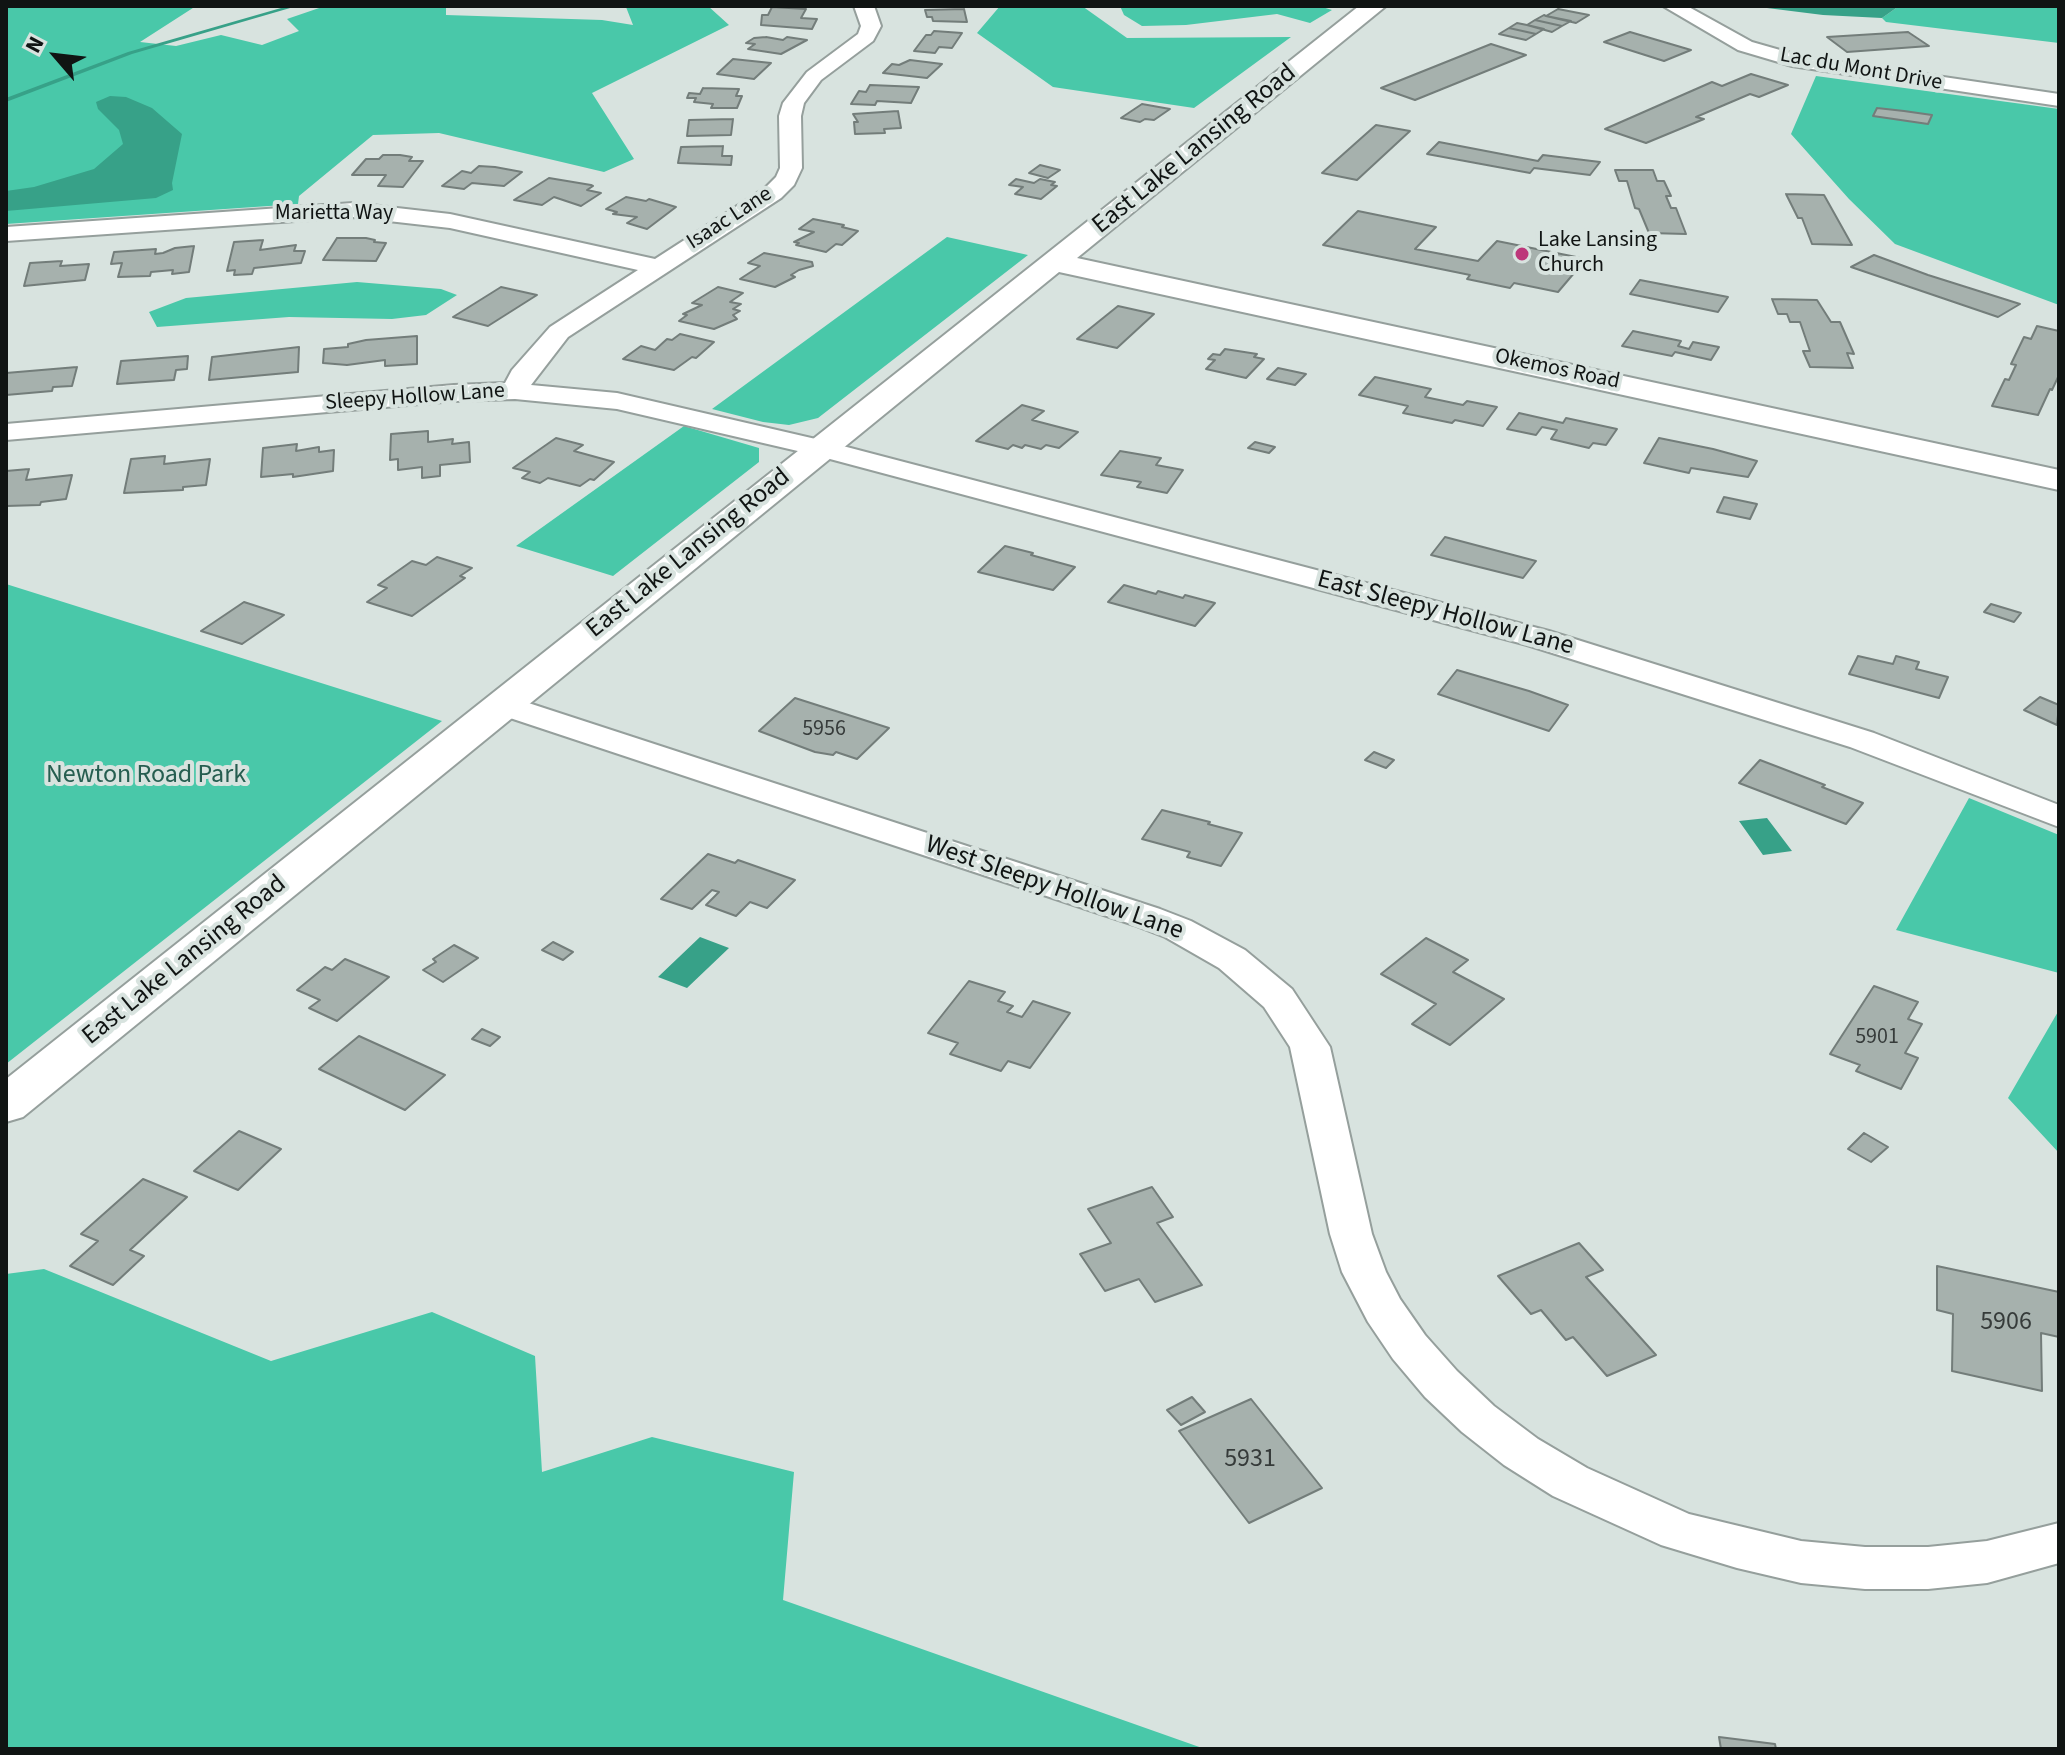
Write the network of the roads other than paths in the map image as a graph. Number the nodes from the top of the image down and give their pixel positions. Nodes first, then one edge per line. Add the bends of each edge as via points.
1 (864, 6) edge
2 (1374, 6) edge
3 (1673, 6) edge
4 (2059, 100) edge
5 (6, 234) edge
6 (1055, 262) junction
7 (657, 267) junction
8 (515, 391) junction
9 (6, 432) edge
10 (820, 448) junction
11 (2059, 480) edge
12 (504, 705) junction
13 (2059, 817) edge
14 (6, 1105) edge
15 (2059, 1543) edge

1 - 7 street, Isaac Lane via 871,26 866,37 814,76 794,103 786,180
2 - 6 street, East Lake Lansing Road
3 - 4 street, Lac du Mont Drive via 1745,46 1799,62
5 - 7 street, Marietta Way via 353,210 450,221
6 - 10 street, East Lake Lansing Road
6 - 11 street, Okemos Road
7 - 8 street, Isaac Lane via 559,332 521,376
8 - 9 street, Sleepy Hollow Lane
8 - 10 street, Sleepy Hollow Lane via 617,401
10 - 12 street, East Lake Lansing Road
10 - 13 street, East Sleepy Hollow Lane via 1659,674 1862,740
12 - 14 street, East Lake Lansing Road
12 - 15 street, West Sleepy Hollow Lane via 1147,917 1232,959 1278,998 1310,1047 1351,1234 1384,1310 1409,1347 1478,1419 1570,1482 1678,1531 1801,1562 1928,1568 1987,1562

